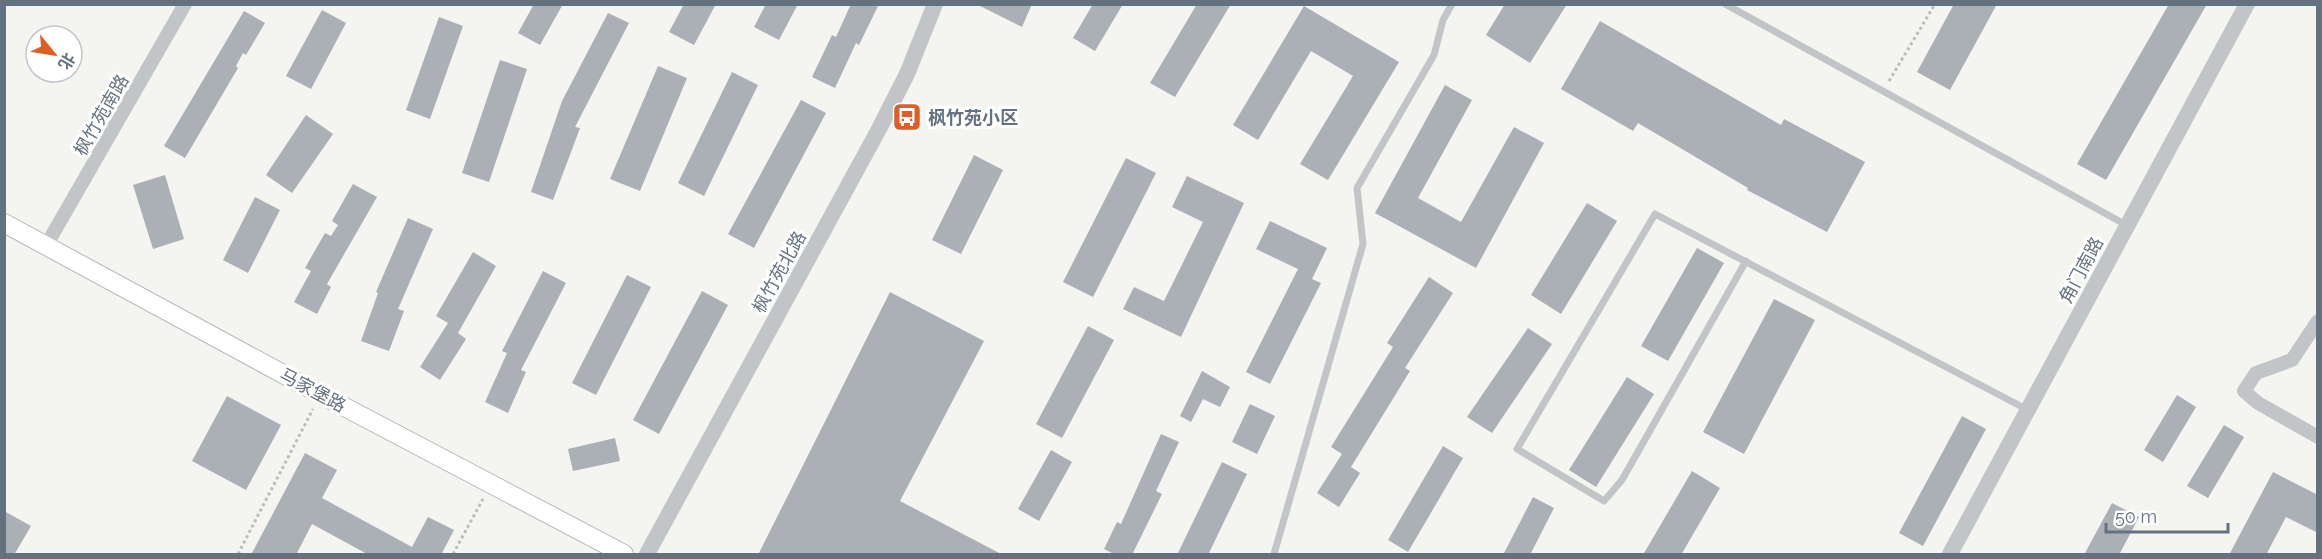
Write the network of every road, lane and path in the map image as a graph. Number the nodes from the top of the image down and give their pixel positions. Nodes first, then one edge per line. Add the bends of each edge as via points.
1 (185, 4) edge
2 (935, 4) edge
3 (1452, 4) edge
4 (1725, 4) edge
5 (1935, 4) edge
6 (2247, 4) edge
7 (1884, 91) junction
8 (4, 223) edge
9 (2128, 226) junction
10 (47, 244) junction
11 (1746, 261) junction
12 (2318, 321) edge
13 (320, 394) junction
14 (2028, 410) junction
15 (2318, 437) edge
16 (491, 484) junction
17 (238, 555) edge
18 (453, 555) edge
19 (624, 555) edge
20 (647, 555) edge
21 (1274, 555) edge
22 (1950, 555) edge

1 - 10 street, 枫竹苑南路
2 - 20 street, 枫竹苑北路 via 907,74 879,129
3 - 21 lane via 1443,20 1434,55 1357,188 1363,244
4 - 7 lane
5 - 7 path
6 - 9 street, 角门南路
7 - 9 lane
8 - 10 main road, 马家堡路
9 - 14 street, 角门南路
10 - 13 main road, 马家堡路
11 - 11 lane via 1655,214 1517,449 1604,501 1622,480
11 - 14 lane
12 - 15 street via 2292,360 2256,373 2244,390 2258,403
13 - 16 main road, 马家堡路
13 - 17 path
14 - 22 street, 角门南路
16 - 18 path
16 - 19 main road, 马家堡路

